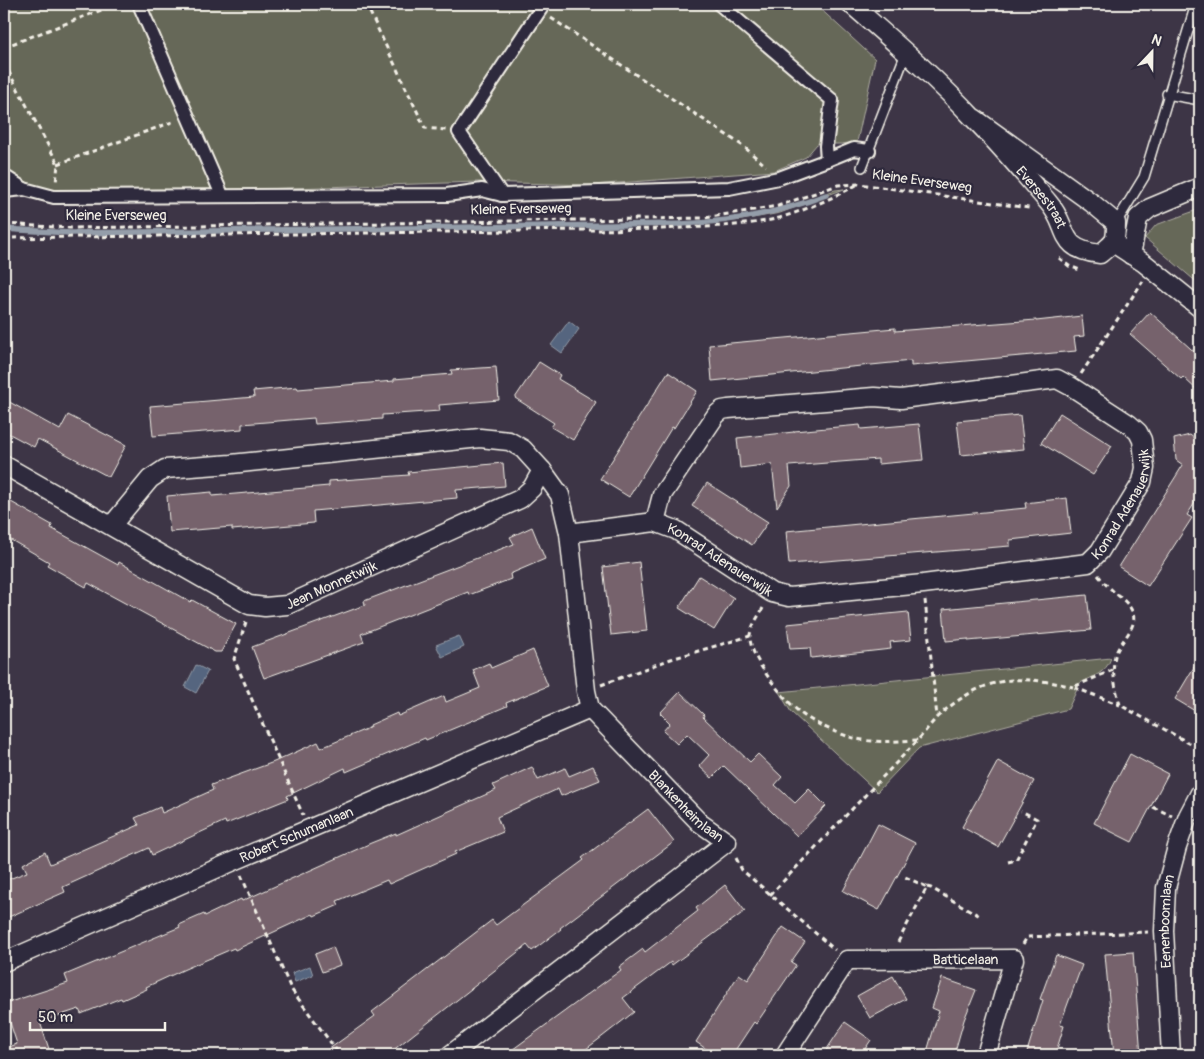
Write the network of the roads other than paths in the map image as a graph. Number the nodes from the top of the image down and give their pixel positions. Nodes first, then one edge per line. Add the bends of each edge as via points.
1 (140, 4) edge
2 (719, 4) edge
3 (851, 4) edge
4 (1196, 4) edge
5 (542, 7) edge
6 (906, 53) junction
7 (1168, 94) junction
8 (1200, 100) edge
9 (974, 118) junction
10 (869, 151) junction
11 (827, 160) junction
12 (862, 166) road end
13 (4, 176) edge
14 (1200, 187) edge
15 (24, 189) junction
16 (4, 191) edge
17 (222, 195) junction
18 (502, 195) junction
19 (1116, 223) junction
20 (1113, 243) junction
21 (1131, 255) junction
22 (1200, 308) edge
23 (4, 464) edge
24 (542, 470) junction
25 (655, 522) junction
26 (112, 525) junction
27 (569, 533) junction
28 (590, 708) junction
29 (1200, 793) edge
30 (4, 962) edge
31 (450, 1055) edge
32 (785, 1055) edge
33 (986, 1055) edge
34 (1171, 1055) edge

1 - 17 street
2 - 11 street via 832,100
3 - 6 street, Eversestraat
4 - 7 lane
5 - 18 street via 459,132
6 - 9 street, Eversestraat
6 - 10 lane
7 - 8 lane
7 - 19 lane via 1144,177
9 - 19 street, Eversestraat
9 - 20 street, Eversestraat via 1056,211 1068,242 1083,252 1100,254
10 - 11 street via 854,149
10 - 12 lane
11 - 18 street via 779,178 729,188
13 - 15 street
14 - 21 street via 1150,208 1138,218
15 - 16 street
15 - 17 street via 54,197
17 - 18 street via 447,195 482,190
19 - 20 street
20 - 21 street
21 - 22 street
23 - 26 street, Jean Monnetwijk
24 - 26 street via 523,449 509,441 480,438 165,469 150,479
24 - 26 street, Jean Monnetwijk via 532,488 520,499 287,605 265,607 249,604
24 - 27 street via 560,495
25 - 25 street, Konrad Adenauerwijk via 662,495 712,419 722,410 874,397 902,400 1057,379 1138,432 1142,440 1145,468 1142,482 1100,551 1088,563 789,597 772,592 676,530
25 - 27 street, Konrad Adenauerwijk
27 - 28 street
28 - 30 street, Robert Schumanlaan
28 - 31 street, Blankenheimlaan via 700,823 727,842
29 - 34 street, Eenenboomlaan via 1188,816 1166,888 1164,931
32 - 33 street, Batticelaan via 848,960 1014,959

